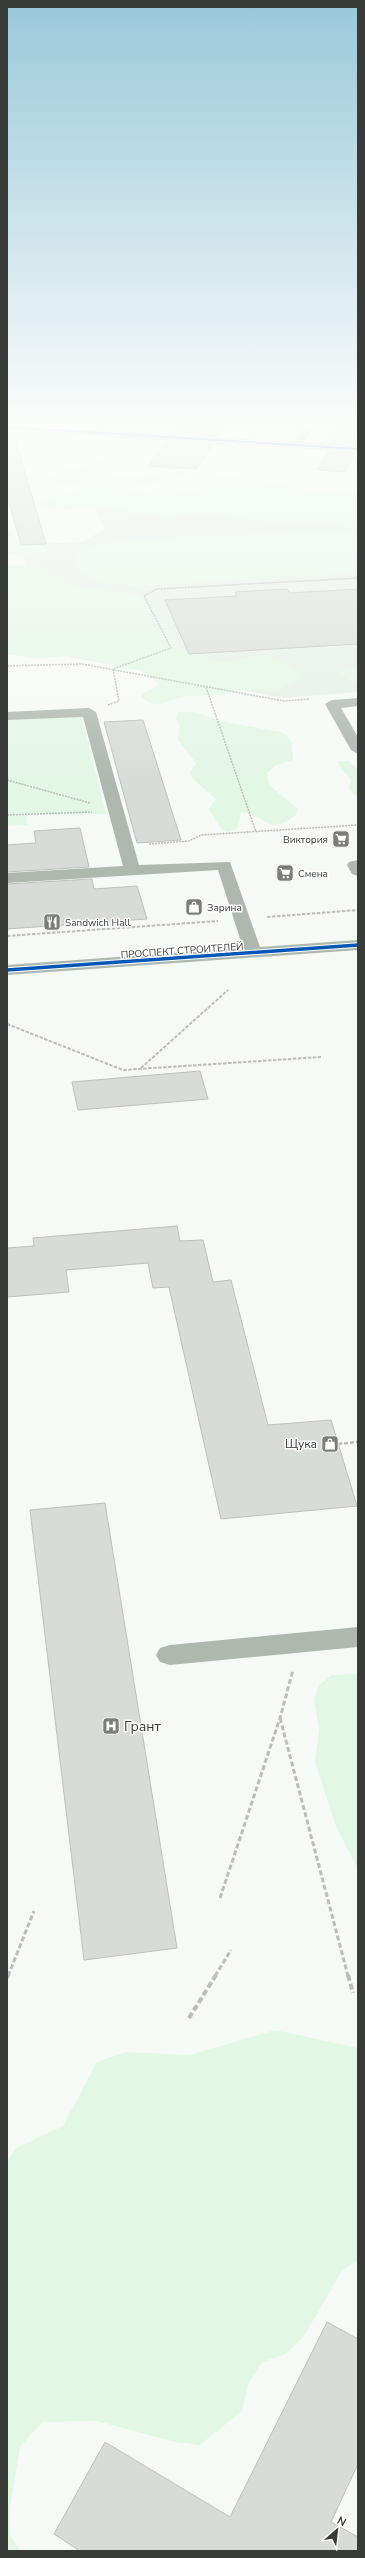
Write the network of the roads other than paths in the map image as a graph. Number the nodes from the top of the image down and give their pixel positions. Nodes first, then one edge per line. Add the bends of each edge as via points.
1 (358, 702) edge
2 (7, 716) edge
3 (358, 750) edge
4 (358, 865) edge
5 (132, 870) junction
6 (358, 870) edge
7 (7, 878) edge
8 (358, 945) edge
9 (253, 953) junction
10 (7, 970) edge
11 (358, 1637) edge
12 (170, 1655) dead end

1 - 3 street via 332,704
2 - 5 street via 89,712
4 - 6 street via 355,865
5 - 7 street
5 - 9 street via 224,865
8 - 9 street, ПРОСПЕКТ СТРОИТЕЛЕЙ
9 - 10 street, ПРОСПЕКТ СТРОИТЕЛЕЙ
11 - 12 street

